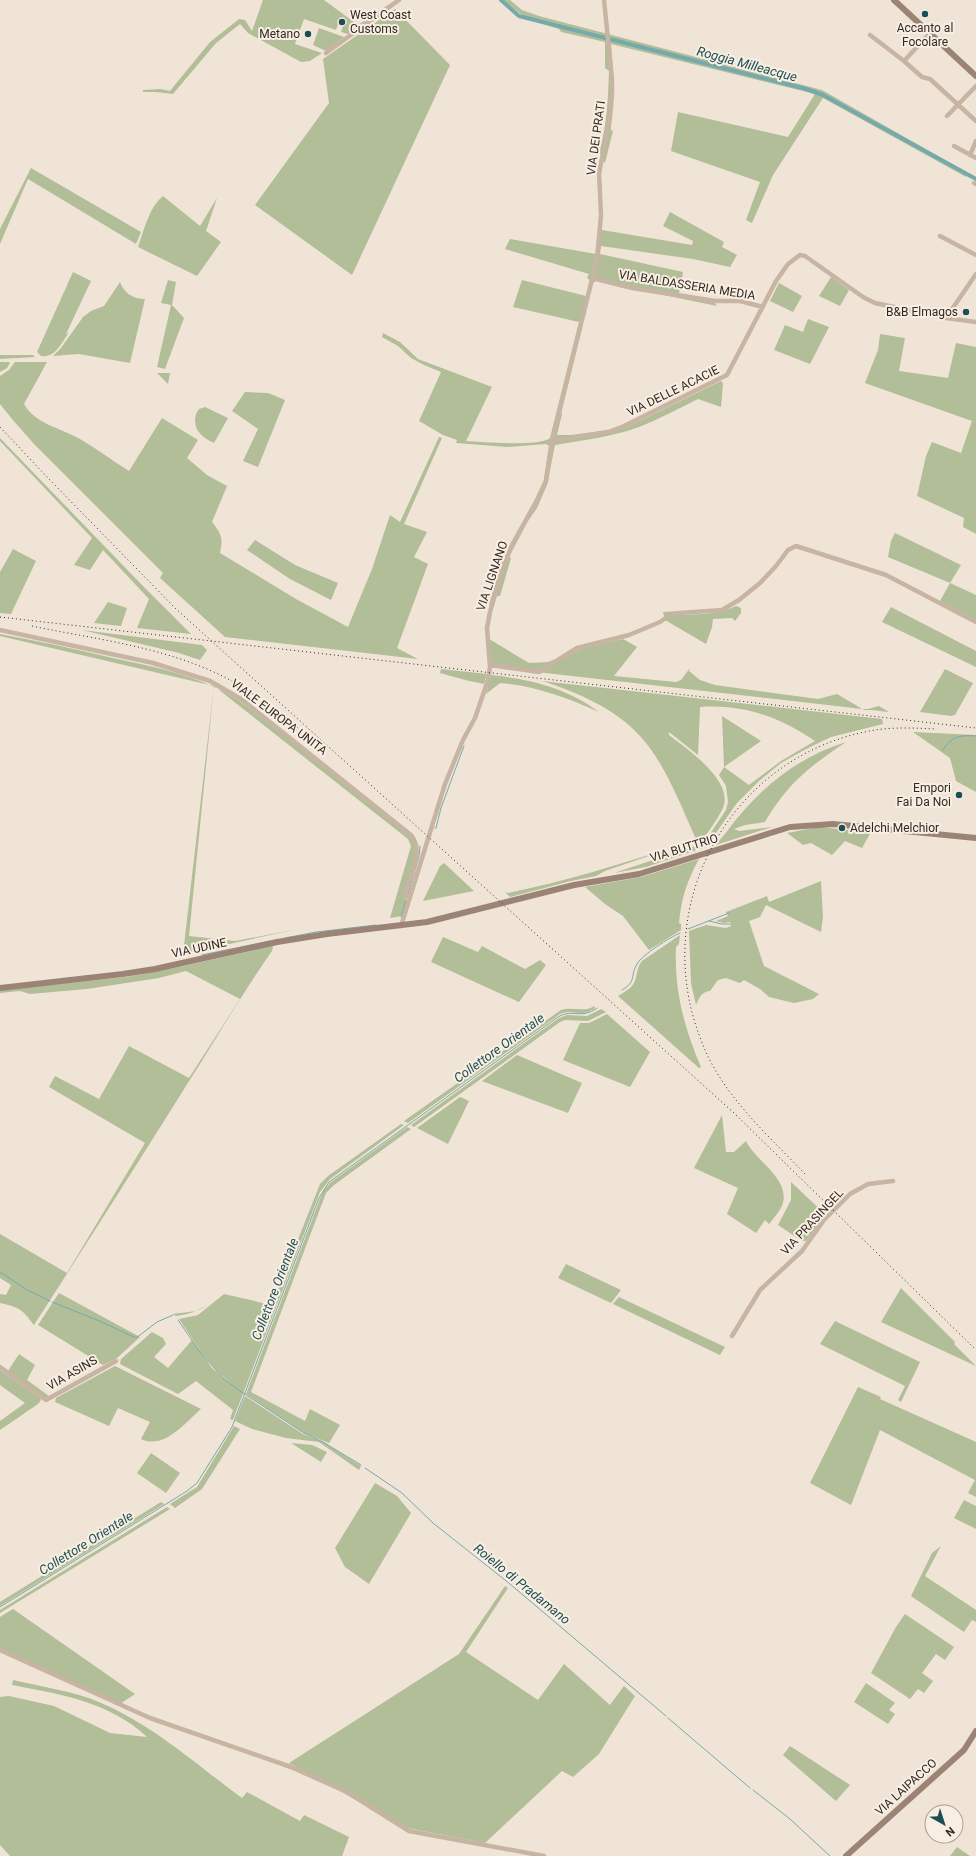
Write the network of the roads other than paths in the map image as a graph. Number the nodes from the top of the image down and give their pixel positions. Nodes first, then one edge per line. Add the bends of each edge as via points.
1 (399, 0) edge
2 (604, 0) edge
3 (894, 0) edge
4 (930, 33) junction
5 (870, 35) dead end
6 (326, 53) dead end
7 (904, 61) junction
8 (976, 76) edge
9 (976, 86) edge
10 (958, 104) junction
11 (947, 116) dead end
12 (976, 121) edge
13 (976, 141) edge
14 (954, 146) dead end
15 (970, 155) junction
16 (976, 158) edge
17 (940, 236) dead end
18 (976, 255) edge
19 (976, 274) edge
20 (592, 278) junction
21 (763, 307) junction
22 (946, 318) junction
23 (976, 322) edge
24 (552, 442) junction
25 (976, 622) edge
26 (0, 630) edge
27 (490, 665) junction
28 (976, 838) edge
29 (409, 899) junction
30 (401, 926) junction
31 (0, 988) edge
32 (893, 1181) dead end
33 (732, 1336) dead end
34 (116, 1361) dead end
35 (0, 1367) edge
36 (0, 1650) edge
37 (976, 1731) edge
38 (544, 1856) edge
39 (846, 1856) edge

1 - 6 street
2 - 20 street, VIA DEI PRATI via 612,78 610,118 599,173 601,215 597,259
3 - 4 street
4 - 7 street
4 - 8 street
5 - 7 street
7 - 10 street
9 - 10 street
10 - 11 street
10 - 12 street
13 - 15 street
14 - 15 street
15 - 16 street
17 - 18 street
19 - 22 street
20 - 21 street, VIA BALDASSERIA MEDIA via 632,288 715,301 740,301
20 - 24 street, VIA LIGNANO
21 - 22 street, VIA BALDASSERIA MEDIA via 780,275 801,255 875,303
21 - 24 street, VIA DELLE ACACIE via 726,376 622,427
22 - 23 street, VIA BALDASSERIA MEDIA
24 - 27 street, VIA LIGNANO via 546,481 512,544 490,612 487,628
25 - 27 street via 886,575 796,546 788,550 769,575 750,592 722,610 679,613 667,617 630,635 577,648 539,672
26 - 29 street, VIALE EUROPA UNITA via 153,663 210,681 241,699 411,835 417,853 405,895
27 - 29 street, VIA LIGNANO via 472,726 463,740 445,784
28 - 30 street, VIA BUTTRIO via 828,824 790,828 639,874 574,885 432,921
29 - 30 street, VIA LIGNANO
30 - 31 street, VIA UDINE via 284,941 123,974
32 - 33 street, VIA PRASINGEL via 864,1186 850,1194 830,1214 802,1251 760,1290
34 - 35 street, VIA ASINS via 46,1400
36 - 38 street via 150,1718 291,1767 346,1792 409,1831
37 - 39 street, VIA LAIPACCO via 964,1750

